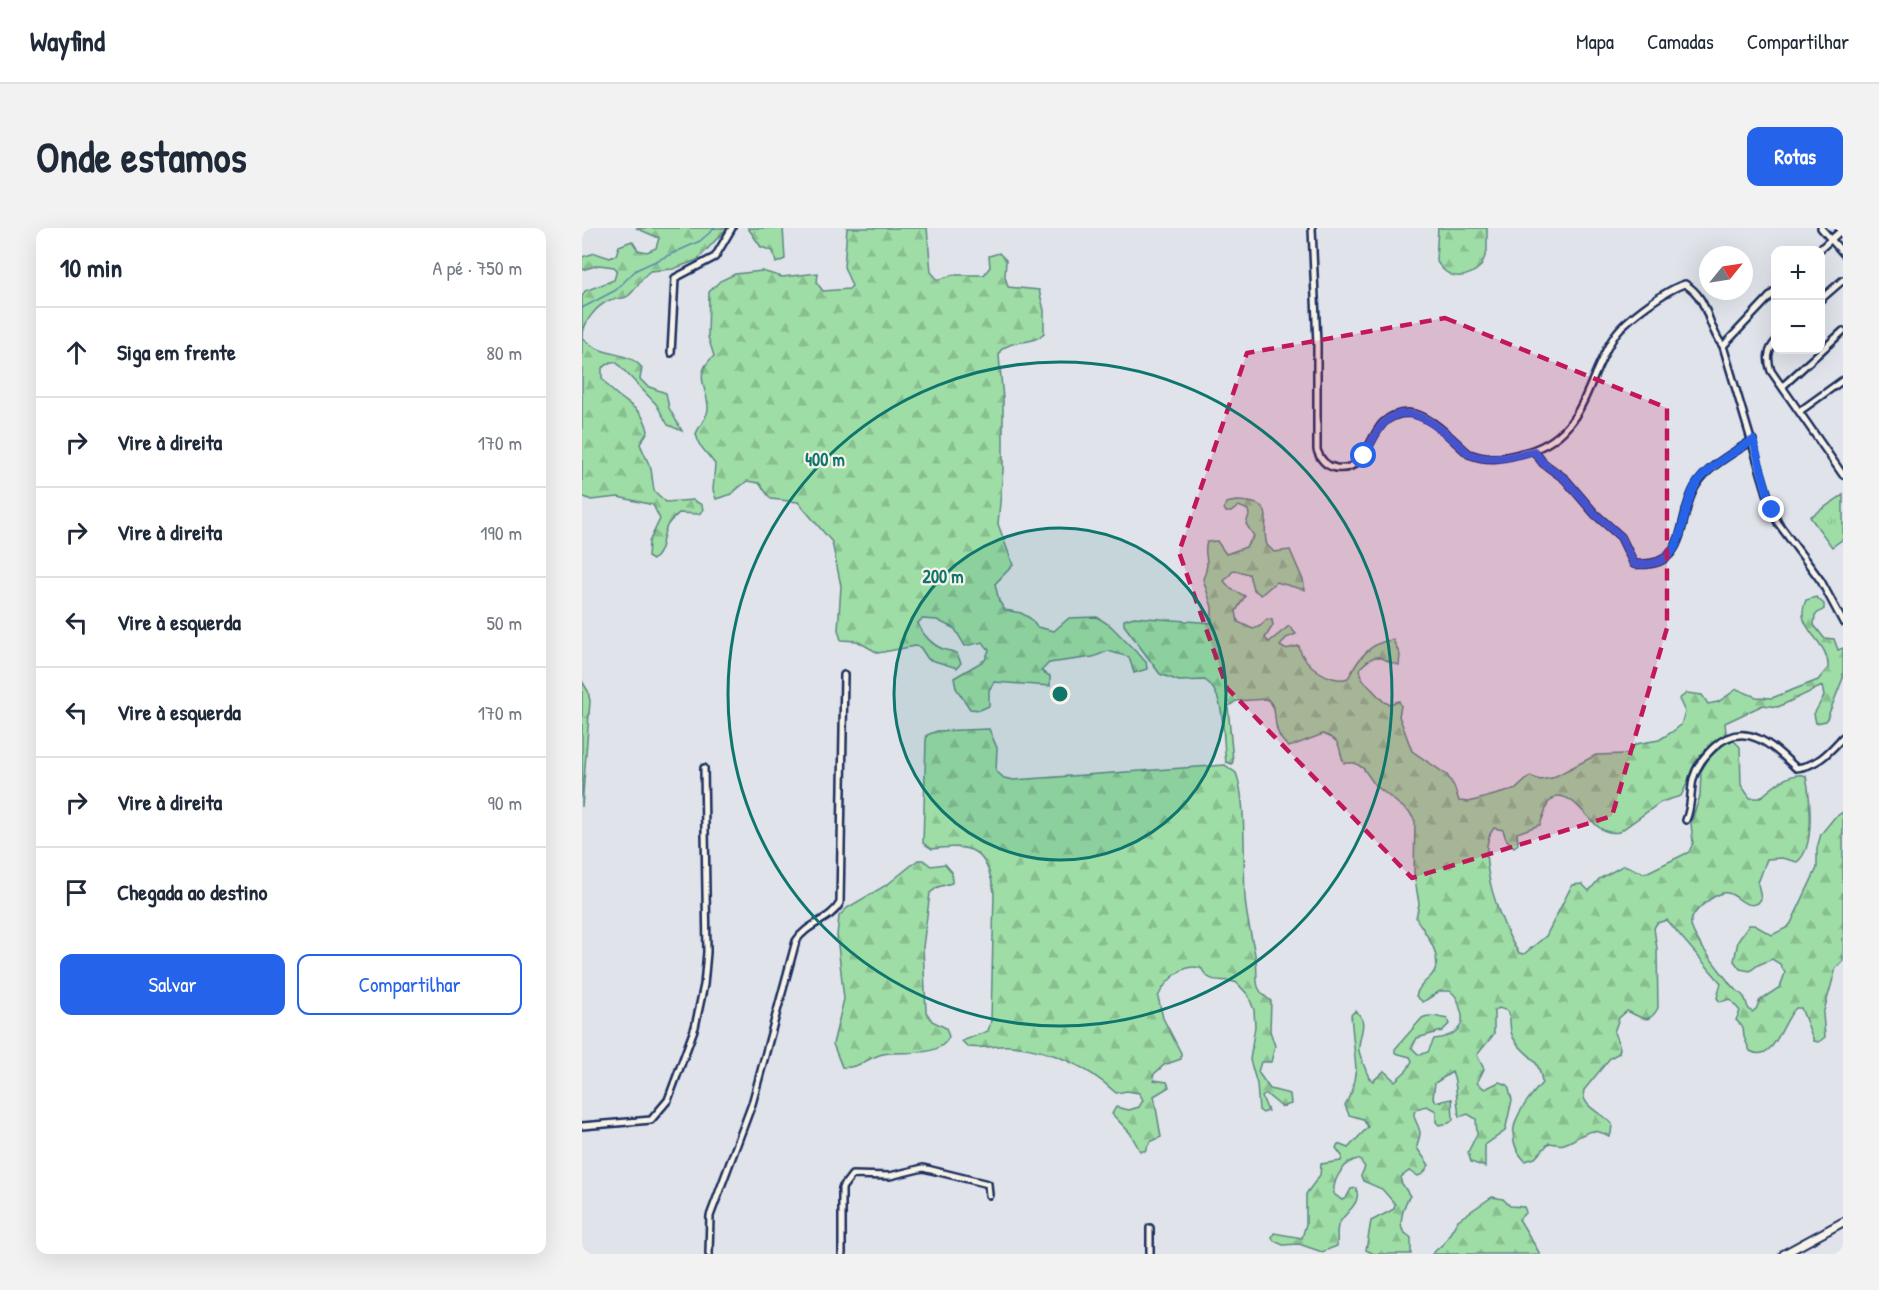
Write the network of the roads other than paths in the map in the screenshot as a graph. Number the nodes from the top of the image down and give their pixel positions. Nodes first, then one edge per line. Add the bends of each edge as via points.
1 (732, 228) edge
2 (1312, 228) edge
3 (1821, 228) edge
4 (1843, 229) edge
5 (1831, 240) junction
6 (1824, 246) edge
7 (1843, 253) edge
8 (1843, 280) edge
9 (1771, 295) edge
10 (1825, 296) edge
11 (1843, 331) edge
12 (1724, 346) junction
13 (1771, 347) edge
14 (671, 353) dead end
15 (1843, 380) edge
16 (1783, 386) junction
17 (1800, 411) junction
18 (1753, 440) junction
19 (1534, 451) junction
20 (1842, 472) edge
21 (1843, 622) edge
22 (844, 675) dead end
23 (1843, 737) edge
24 (704, 768) dead end
25 (1686, 820) dead end
26 (582, 1126) edge
27 (989, 1196) dead end
28 (1843, 1222) edge
29 (1150, 1228) dead end
30 (709, 1254) edge
31 (842, 1254) edge
32 (1150, 1254) edge
33 (1784, 1254) edge

1 - 14 street via 715,256 675,278
2 - 19 street via 1317,450 1326,464 1337,468 1355,464 1364,456 1381,425 1398,414 1411,413 1424,417 1478,458 1497,459
3 - 5 street
4 - 5 street
5 - 6 street
5 - 7 street
8 - 10 street
9 - 12 street
11 - 16 street
12 - 18 street
12 - 19 street via 1715,335 1703,299 1685,285 1677,287 1616,334 1584,404 1566,430
13 - 16 street via 1768,360 1771,371
15 - 17 street
16 - 17 street
17 - 20 street
18 - 19 street via 1702,477 1694,488 1680,541 1665,558 1644,565 1634,564 1621,537
18 - 21 street via 1778,523 1821,581
22 - 30 street via 840,903 830,916 796,941 752,1104 710,1216
23 - 25 street via 1819,761 1796,768 1777,749 1755,736 1722,739 1701,760
24 - 26 street via 707,952 695,1027 668,1100 655,1117
27 - 31 street via 988,1184 923,1168 890,1176 852,1175 842,1188
28 - 33 street
29 - 32 street

